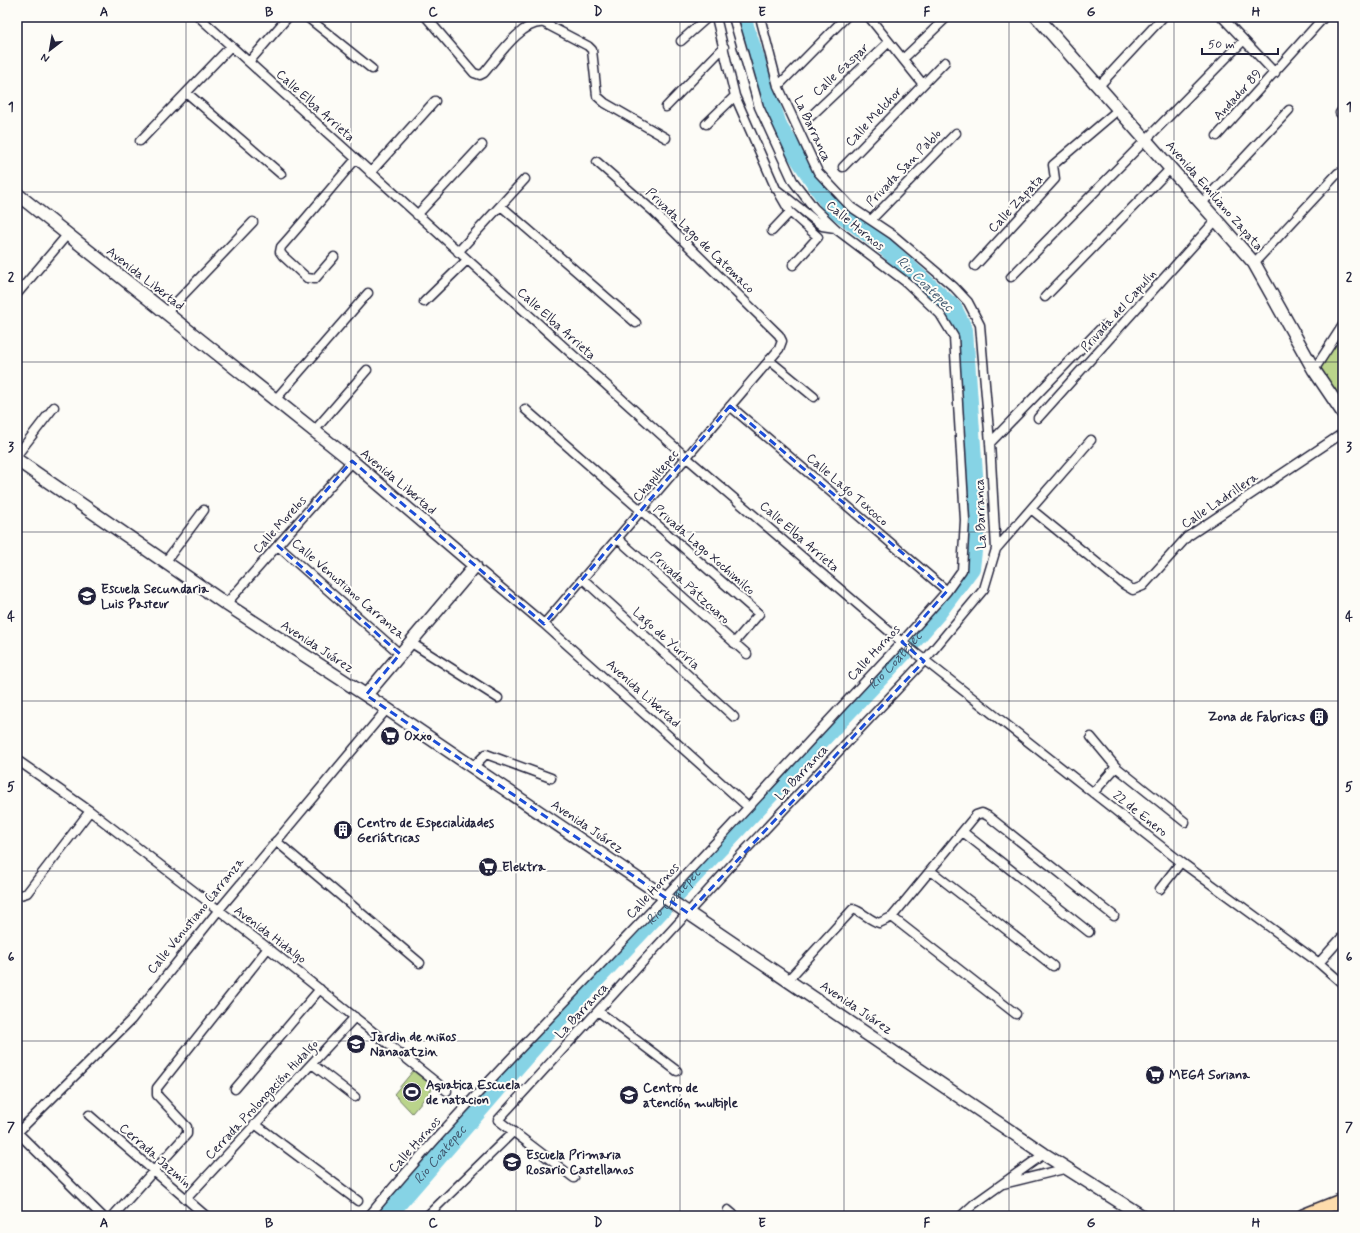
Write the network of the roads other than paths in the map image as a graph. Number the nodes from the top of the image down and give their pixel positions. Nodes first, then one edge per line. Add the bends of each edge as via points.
1 (199, 17) edge
2 (288, 17) edge
3 (307, 17) edge
4 (426, 17) edge
5 (708, 17) edge
6 (716, 17) edge
7 (733, 17) edge
8 (760, 17) edge
9 (846, 17) edge
10 (868, 17) edge
11 (947, 17) edge
12 (1163, 17) edge
13 (1222, 17) edge
14 (1324, 17) edge
15 (1042, 19) edge
16 (681, 41) dead end
17 (1243, 41) junction
18 (889, 42) junction
19 (231, 46) junction
20 (724, 47) junction
21 (902, 59) junction
22 (249, 62) junction
23 (945, 62) dead end
24 (372, 69) dead end
25 (1275, 73) junction
26 (922, 84) junction
27 (778, 86) junction
28 (1098, 87) junction
29 (187, 93) junction
30 (735, 96) junction
31 (435, 101) dead end
32 (666, 107) dead end
33 (1119, 109) junction
34 (1289, 110) dead end
35 (811, 116) dead end
36 (706, 124) dead end
37 (956, 133) dead end
38 (1217, 136) dead end
39 (666, 138) dead end
40 (140, 141) dead end
41 (1146, 141) junction
42 (482, 145) dead end
43 (356, 159) junction
44 (597, 162) dead end
45 (843, 167) dead end
46 (1171, 168) junction
47 (370, 172) junction
48 (1338, 173) dead end
49 (281, 174) dead end
50 (525, 179) dead end
51 (776, 189) junction
52 (17, 194) edge
53 (1202, 203) junction
54 (501, 206) junction
55 (790, 212) junction
56 (417, 215) junction
57 (1217, 219) junction
58 (871, 220) junction
59 (253, 222) dead end
60 (836, 229) junction
61 (772, 231) dead end
62 (67, 235) junction
63 (458, 252) junction
64 (334, 257) dead end
65 (467, 260) junction
66 (1254, 263) junction
67 (793, 265) dead end
68 (975, 266) dead end
69 (1011, 278) dead end
70 (368, 292) dead end
71 (17, 294) edge
72 (1045, 297) dead end
73 (424, 302) dead end
74 (166, 313) junction
75 (636, 323) dead end
76 (1343, 325) edge
77 (1104, 326) dead end
78 (782, 341) joint
79 (770, 360) junction
80 (367, 370) dead end
81 (1314, 370) junction
82 (814, 397) dead end
83 (276, 400) junction
84 (730, 406) junction
85 (54, 407) dead end
86 (525, 409) dead end
87 (1343, 413) edge
88 (1038, 418) dead end
89 (314, 431) junction
90 (1343, 433) edge
91 (1091, 440) dead end
92 (990, 443) junction
93 (17, 455) edge
94 (687, 458) junction
95 (17, 460) edge
96 (352, 461) junction
97 (1031, 509) junction
98 (204, 510) dead end
99 (641, 512) junction
100 (618, 539) junction
101 (278, 546) junction
102 (996, 549) junction
103 (166, 561) junction
104 (475, 566) junction
105 (583, 579) junction
106 (948, 591) junction
107 (226, 604) junction
108 (544, 624) junction
109 (410, 642) junction
110 (734, 642) junction
111 (903, 643) junction
112 (400, 654) junction
113 (747, 654) dead end
114 (923, 660) junction
115 (366, 695) junction
116 (498, 698) dead end
117 (387, 709) junction
118 (734, 717) dead end
119 (1091, 737) dead end
120 (17, 760) edge
121 (473, 767) junction
122 (1116, 767) junction
123 (551, 778) dead end
124 (1093, 793) junction
125 (748, 807) junction
126 (90, 811) junction
127 (1185, 822) dead end
128 (963, 832) junction
129 (276, 841) junction
130 (1181, 862) junction
131 (931, 871) junction
132 (1160, 889) dead end
133 (17, 896) edge
134 (666, 898) junction
135 (684, 910) junction
136 (218, 911) junction
137 (1114, 916) dead end
138 (892, 917) junction
139 (1089, 932) dead end
140 (1343, 936) edge
141 (268, 948) junction
142 (420, 963) dead end
143 (1319, 963) junction
144 (1053, 966) dead end
145 (789, 979) junction
146 (1343, 984) edge
147 (320, 989) junction
148 (598, 1011) junction
149 (1016, 1014) dead end
150 (355, 1017) junction
151 (312, 1064) junction
152 (677, 1071) dead end
153 (235, 1089) dead end
154 (447, 1091) dead end
155 (355, 1096) dead end
156 (89, 1115) dead end
157 (255, 1124) junction
158 (17, 1132) edge
159 (513, 1132) junction
160 (1044, 1154) junction
161 (1068, 1168) junction
162 (153, 1170) junction
163 (574, 1178) dead end
164 (998, 1185) junction
165 (186, 1199) junction
166 (1343, 1200) edge
167 (358, 1201) dead end
168 (728, 1210) dead end
169 (102, 1216) edge
170 (114, 1216) edge
171 (206, 1216) edge
172 (369, 1216) edge
173 (427, 1216) edge
174 (735, 1216) edge
175 (961, 1216) edge
176 (1142, 1216) edge
177 (1303, 1216) edge

1 - 19 street, Calle Elba Arrieta
2 - 22 street
3 - 24 street
4 - 39 street via 474,73 480,75 523,28 538,22 544,23 592,50 597,96
5 - 16 street
6 - 20 street
7 - 60 street, Calle Hornos via 759,107 793,181 814,208
8 - 27 street, La Barranca
9 - 27 street
10 - 18 street
11 - 21 street
12 - 28 street
13 - 17 street
14 - 25 street, Andador 89
15 - 28 street, Avenida Emiliano Zapata
17 - 25 street
17 - 41 street
18 - 21 street
18 - 35 street, Calle Gaspar
19 - 22 street, Calle Elba Arrieta
19 - 29 street
20 - 30 street
20 - 32 street
21 - 26 street
22 - 43 street, Calle Elba Arrieta
23 - 26 street, Calle Melchor
25 - 38 street, Andador 89
26 - 45 street, Calle Melchor
27 - 58 street, La Barranca via 818,172 851,207
28 - 33 street, Avenida Emiliano Zapata
29 - 40 street
29 - 49 street
30 - 36 street
30 - 51 street
31 - 47 street
33 - 41 street, Avenida Emiliano Zapata
33 - 68 street, Calle Zapata via 1054,165 1055,179
34 - 53 street
37 - 58 street, Privada San Pablo
41 - 46 street, Avenida Emiliano Zapata
41 - 69 street
42 - 56 street
43 - 47 street, Calle Elba Arrieta
43 - 64 street via 281,247 280,252 307,278 312,279
44 - 78 street, Privada Lago de Catemaco via 653,211 779,335
46 - 53 street, Avenida Emiliano Zapata
46 - 72 street
47 - 56 street, Calle Elba Arrieta
48 - 66 street
50 - 54 street
51 - 55 street
51 - 60 street via 822,226
52 - 62 street, Avenida Libertad
53 - 57 street, Avenida Emiliano Zapata
54 - 63 street
54 - 75 street
55 - 61 street
55 - 67 street via 818,237
56 - 63 street, Calle Elba Arrieta
57 - 66 street, Avenida Emiliano Zapata
57 - 88 street, Privada del Capulín
58 - 92 street, La Barranca via 893,235 968,302 980,325
59 - 74 street
60 - 106 street, Calle Hornos via 906,282 940,314 954,337 965,520 962,570
62 - 71 street
62 - 74 street, Avenida Libertad
63 - 65 street, Calle Elba Arrieta
65 - 73 street
65 - 94 street, Calle Elba Arrieta
66 - 81 street, Avenida Emiliano Zapata
70 - 83 street
74 - 83 street, Avenida Libertad
76 - 81 street
77 - 92 street
78 - 79 street, Chapultepec
79 - 82 street
79 - 84 street, Chapultepec
80 - 89 street
81 - 87 street, Avenida Emiliano Zapata
83 - 89 street, Avenida Libertad
84 - 94 street, Chapultepec
84 - 106 street, Calle Lago Texcoco
85 - 93 street
86 - 99 street, Privada Lago Xochimilco
89 - 96 street, Avenida Libertad
90 - 97 street, Calle Ladrillera via 1187,537 1143,586 1133,590
91 - 97 street
92 - 102 street, La Barranca
94 - 99 street, Chapultepec
94 - 111 street, Calle Elba Arrieta
95 - 103 street, Avenida Juárez
96 - 101 street, Calle Morelos
96 - 104 street, Avenida Libertad
97 - 102 street
98 - 103 street
99 - 100 street, Chapultepec
99 - 110 street, Privada Lago Xochimilco via 759,614
100 - 105 street, Chapultepec
100 - 110 street, Privada Pátzcuaro
101 - 107 street, Calle Morelos
101 - 112 street, Calle Venustiano Carranza
102 - 114 street, La Barranca via 984,589
103 - 107 street, Avenida Juárez
104 - 108 street, Avenida Libertad
104 - 109 street, Calle Venustiano Carranza
105 - 108 street, Chapultepec
105 - 118 street, Lago de Yuriria
106 - 111 street, Calle Hornos
107 - 115 street, Avenida Juárez
108 - 125 street, Avenida Libertad
109 - 112 street, Calle Venustiano Carranza
109 - 116 street
110 - 113 street, Privada Pátzcuaro
111 - 114 street, Calle Elba Arrieta
111 - 125 street, Calle Hornos
112 - 115 street, Calle Venustiano Carranza
114 - 124 street, 22 de Enero
114 - 135 street, La Barranca
115 - 117 street, Avenida Juárez
117 - 121 street, Avenida Juárez
117 - 129 street, Calle Venustiano Carranza
119 - 122 street
120 - 126 street, Avenida Hidalgo
121 - 123 street via 486,754
121 - 134 street, Avenida Juárez
122 - 124 street
122 - 127 street
124 - 130 street, 22 de Enero
125 - 134 street, Calle Hornos
126 - 133 street via 27,893
126 - 136 street, Avenida Hidalgo
128 - 131 street
128 - 137 street via 976,815 982,813 988,816
128 - 139 street
129 - 136 street, Calle Venustiano Carranza
129 - 142 street
130 - 132 street
130 - 143 street, 22 de Enero
131 - 138 street
131 - 144 street
134 - 135 street, Avenida Juárez
134 - 172 street, Calle Hornos via 418,1159
135 - 145 street, Avenida Juárez
135 - 148 street, La Barranca
136 - 141 street, Avenida Hidalgo
136 - 158 street, Calle Venustiano Carranza via 131,1020
138 - 145 street via 879,923 874,922 861,911 853,909
138 - 149 street
140 - 143 street
141 - 147 street, Avenida Hidalgo
141 - 162 street via 157,1088 157,1095 187,1127 187,1134
143 - 146 street, 22 de Enero
145 - 160 street, Avenida Juárez
147 - 150 street, Avenida Hidalgo
147 - 153 street
148 - 152 street
148 - 159 street, La Barranca via 498,1120
150 - 151 street, Cerrada Prolongación Hidalgo
150 - 154 street, Avenida Hidalgo
151 - 155 street
151 - 157 street, Cerrada Prolongación Hidalgo
156 - 162 street, Cerrada Jazmín
157 - 165 street, Cerrada Prolongación Hidalgo
157 - 167 street
158 - 169 street
159 - 163 street
159 - 173 street
160 - 161 street, Avenida Juárez
160 - 164 street
161 - 164 street
161 - 176 street, Avenida Juárez
162 - 165 street, Cerrada Jazmín
162 - 170 street
164 - 175 street
165 - 171 street, Cerrada Jazmín
166 - 177 main road
168 - 174 street

